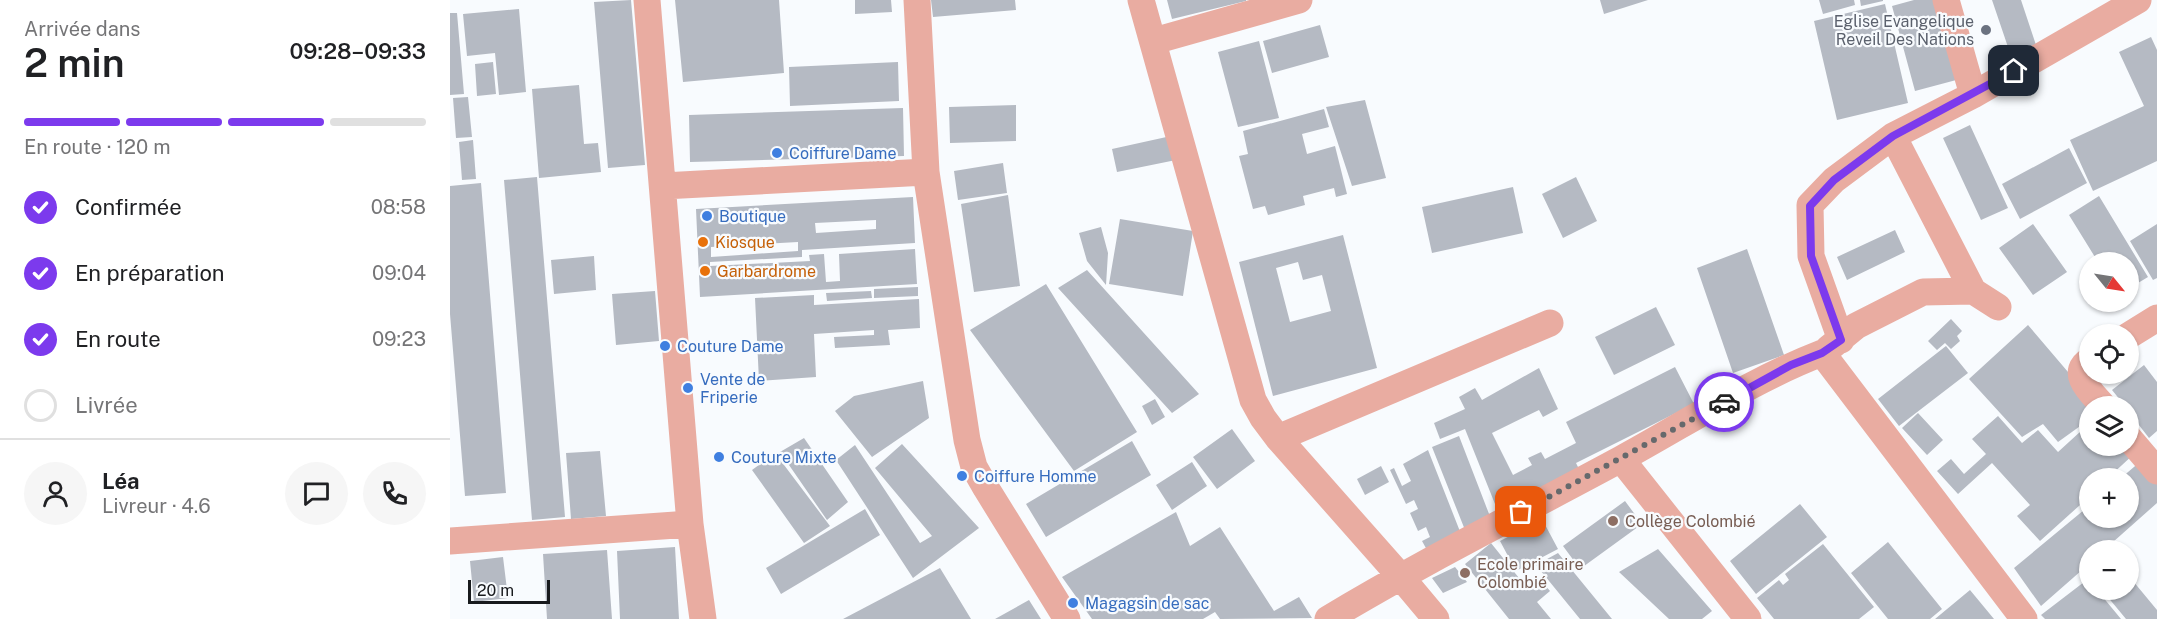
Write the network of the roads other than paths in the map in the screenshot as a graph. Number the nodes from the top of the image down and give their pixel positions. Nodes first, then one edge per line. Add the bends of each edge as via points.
1 (647, 0) edge
2 (916, 0) edge
3 (1141, 0) edge
4 (1299, 0) edge
5 (1946, 0) edge
6 (2138, 0) edge
7 (1154, 41) junction
8 (1973, 95) junction
9 (1893, 136) junction
10 (926, 172) junction
11 (663, 186) junction
12 (1973, 291) junction
13 (1998, 307) dead end
14 (2157, 318) edge
15 (1550, 323) dead end
16 (2139, 329) edge
17 (1831, 346) junction
18 (2085, 384) edge
19 (2095, 396) edge
20 (1278, 438) junction
21 (2139, 450) edge
22 (1621, 459) junction
23 (2157, 471) edge
24 (690, 524) junction
25 (450, 541) edge
26 (1400, 576) junction
27 (704, 619) edge
28 (1067, 619) edge
29 (1328, 619) edge
30 (1436, 619) edge
31 (1748, 619) edge
32 (2024, 619) edge

1 - 11 street
2 - 10 street
3 - 7 street
4 - 7 street
5 - 8 street
6 - 8 street
7 - 20 street via 1253,400
8 - 9 street
9 - 12 street
9 - 17 street via 1834,180 1810,206 1811,256
10 - 11 street
10 - 28 street via 974,467
11 - 24 street
12 - 13 street
12 - 17 street via 1923,292 1856,326
14 - 16 street
15 - 20 street
17 - 22 street
17 - 32 street
18 - 19 street
20 - 26 street
21 - 23 street
22 - 26 street
22 - 31 street
24 - 25 street
24 - 27 street
26 - 29 street
26 - 30 street

